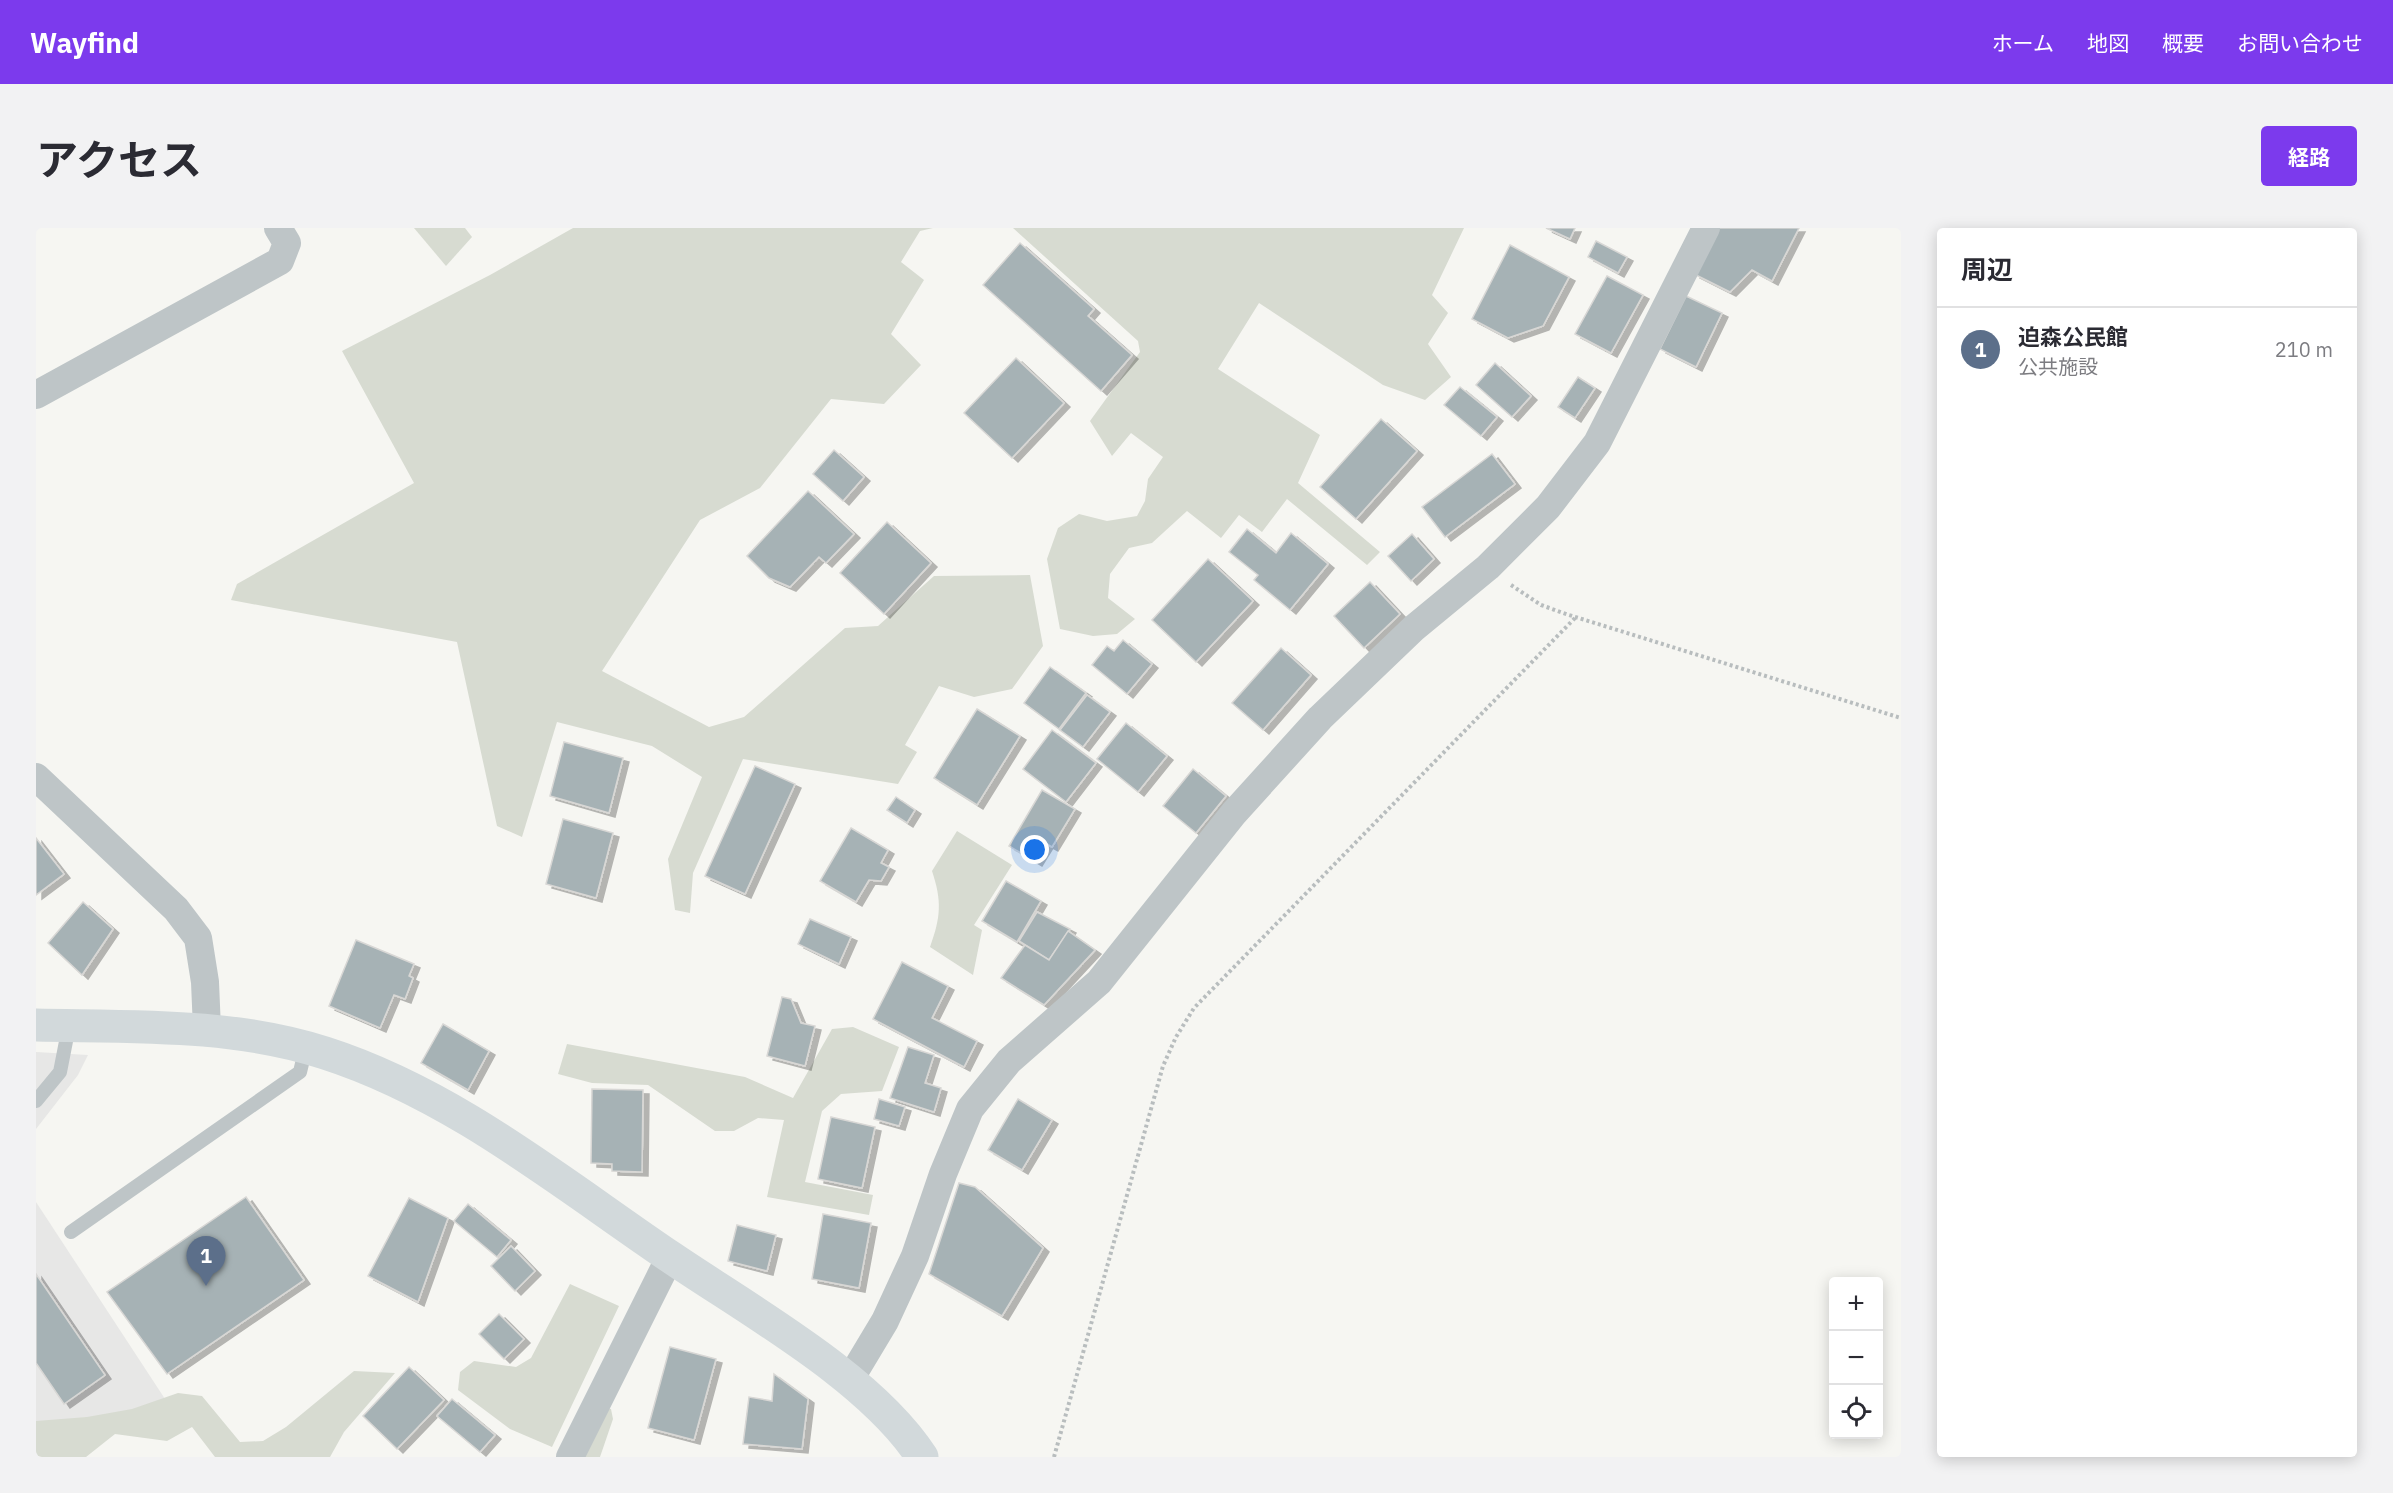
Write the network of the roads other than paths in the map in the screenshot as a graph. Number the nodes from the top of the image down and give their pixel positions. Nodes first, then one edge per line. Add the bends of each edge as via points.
1 (278, 228) edge
2 (1706, 228) edge
3 (36, 395) edge
4 (36, 777) edge
5 (36, 1025) edge
6 (69, 1026) junction
7 (207, 1029) junction
8 (306, 1047) junction
9 (36, 1101) edge
10 (71, 1232) dead end
11 (670, 1257) junction
12 (849, 1381) junction
13 (570, 1457) edge
14 (922, 1457) edge

1 - 3 street via 287,243 280,261
2 - 12 street via 1597,443 1548,507 1488,567 1414,628 1320,718 1234,813 1099,982 1009,1061 970,1109 915,1257 885,1321
4 - 7 street via 176,909 198,938
5 - 6 street
6 - 7 street
6 - 9 lane via 60,1072
7 - 8 street
8 - 10 lane via 300,1072
8 - 11 street via 376,1071 427,1096
11 - 12 street
11 - 13 street
12 - 14 street via 880,1405

